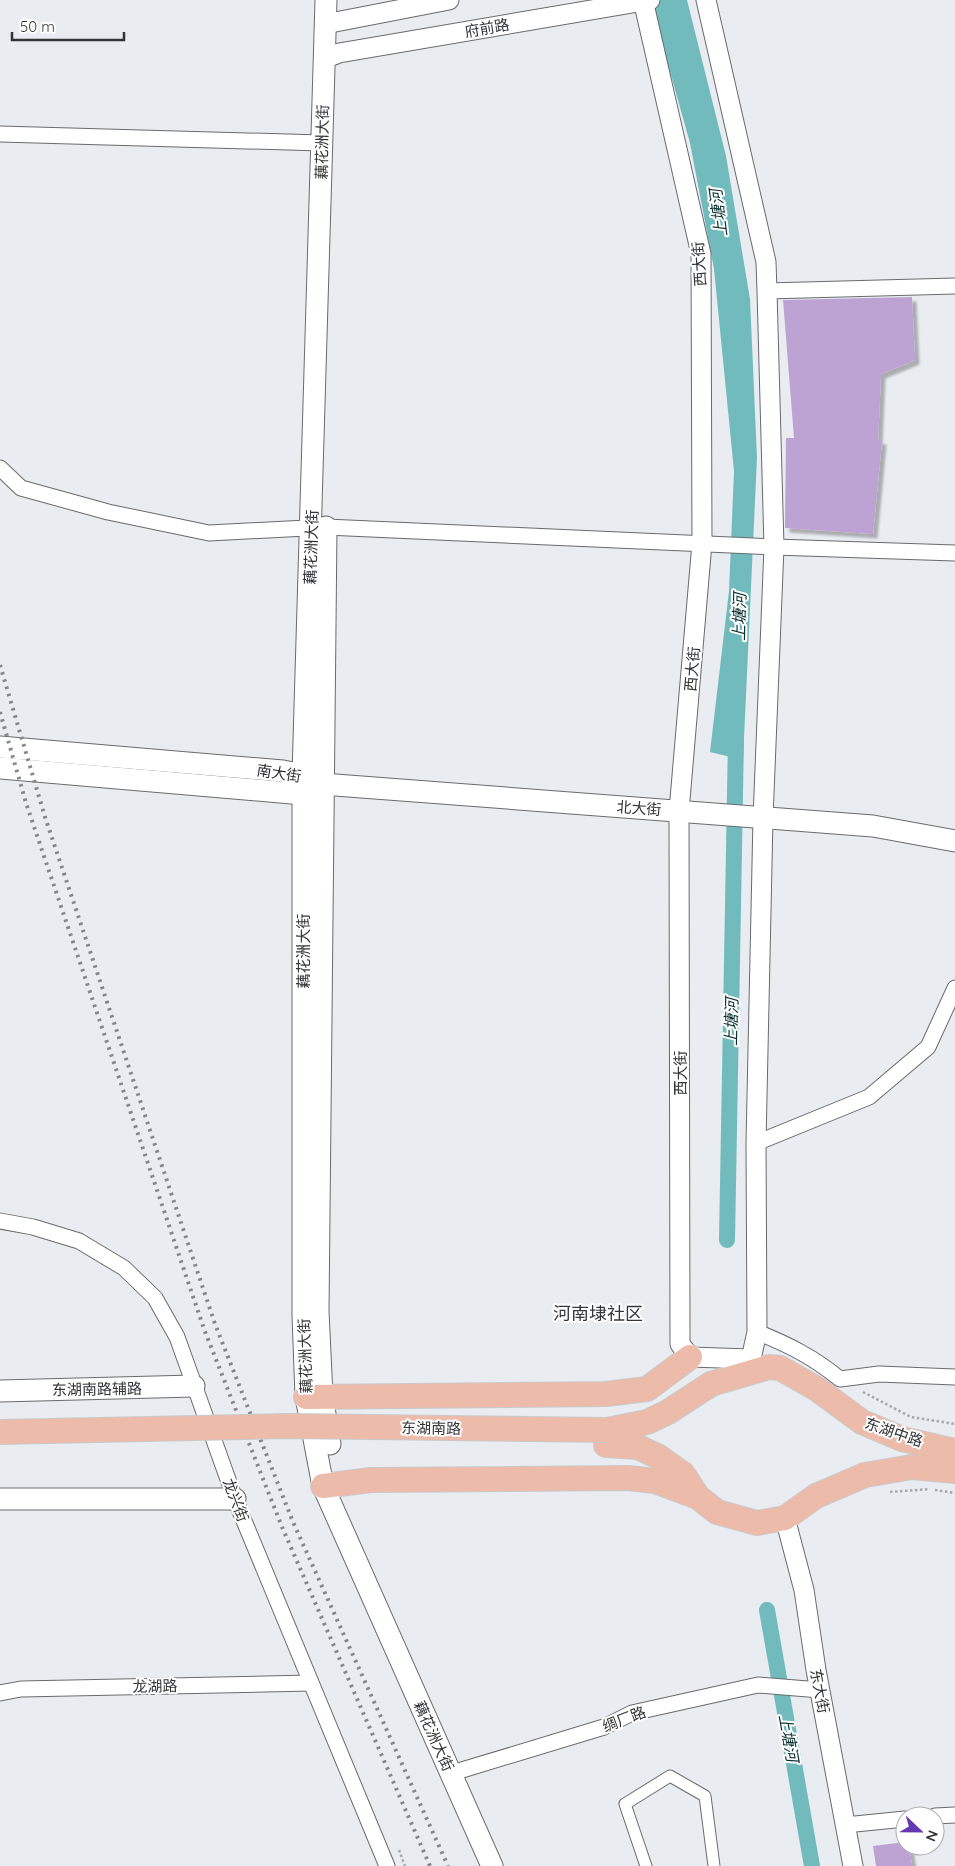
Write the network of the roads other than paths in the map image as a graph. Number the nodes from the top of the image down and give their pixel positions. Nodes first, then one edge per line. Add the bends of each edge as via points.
1 (326, 0) edge
2 (449, 0) edge
3 (645, 0) edge
4 (706, 0) edge
5 (335, 15) edge
6 (331, 56) junction
7 (0, 134) edge
8 (322, 143) junction
9 (955, 286) edge
10 (767, 291) junction
11 (0, 468) edge
12 (319, 527) junction
13 (702, 543) junction
14 (774, 548) junction
15 (955, 553) edge
16 (0, 747) edge
17 (0, 768) edge
18 (303, 784) junction
19 (322, 784) junction
20 (679, 811) junction
21 (763, 818) junction
22 (955, 840) edge
23 (955, 988) edge
24 (756, 1143) junction
25 (0, 1222) edge
26 (757, 1332) junction
27 (685, 1350) junction
28 (753, 1365) junction
29 (955, 1377) edge
30 (194, 1386) junction
31 (0, 1391) edge
32 (314, 1396) junction
33 (837, 1405) joint
34 (0, 1432) edge
35 (607, 1437) junction
36 (0, 1446) edge
37 (955, 1450) edge
38 (955, 1472) edge
39 (330, 1485) junction
40 (698, 1497) junction
41 (0, 1499) edge
42 (235, 1499) junction
43 (784, 1518) junction
44 (311, 1683) junction
45 (820, 1690) junction
46 (0, 1693) edge
47 (462, 1770) junction
48 (895, 1820) edge
49 (846, 1825) junction
50 (387, 1866) edge
51 (492, 1866) edge
52 (504, 1866) edge
53 (646, 1866) edge
54 (714, 1866) edge
55 (853, 1866) edge

1 - 5 main road, 藕花洲大街
2 - 5 street
3 - 6 street, 府前路
3 - 13 street, 西大街 via 701,254
4 - 10 street via 766,262
5 - 6 main road, 藕花洲大街
6 - 8 main road, 藕花洲大街
6 - 12 main road, 藕花洲大街
7 - 8 street
8 - 12 main road, 藕花洲大街
9 - 10 street
10 - 14 street
11 - 12 street via 21,488 108,512 209,533
12 - 13 street
12 - 18 main road, 藕花洲大街
12 - 19 main road, 藕花洲大街
13 - 14 street
13 - 20 street, 西大街
14 - 15 street
14 - 21 street
16 - 18 main road, 南大街 via 283,770
17 - 18 main road, 南大街
18 - 19 main road, 南大街
18 - 32 main road, 藕花洲大街 via 304,1315
19 - 20 main road, 北大街
19 - 32 main road, 藕花洲大街 via 318,1311
20 - 21 main road, 北大街
20 - 27 street, 西大街
21 - 22 main road, 北大街 via 873,826
21 - 24 street
23 - 24 street via 928,1047 869,1097
24 - 26 street
25 - 30 street, 龙兴街 via 34,1227 78,1241 124,1268 155,1298 177,1337
26 - 28 street
26 - 29 street via 816,1360 840,1379 879,1374
27 - 28 street
27 - 32 main road via 647,1389 606,1394
28 - 33 main road, 东湖南路 via 780,1368 817,1389
28 - 35 main road, 东湖南路 via 711,1384 668,1412
30 - 31 main road, 东湖南路辅路
30 - 42 street, 龙兴街
32 - 39 main road, 藕花洲大街
33 - 37 main road, 东湖中路 via 862,1422 902,1438
34 - 35 main road, 东湖南路, bridge via 287,1426
35 - 36 main road, 东湖南路 via 240,1439
35 - 40 main road, 东湖南路 via 659,1456 683,1474
38 - 43 main road, 东湖中路 via 912,1467 865,1475 816,1496
39 - 40 main road via 371,1480 628,1478 655,1481
39 - 47 main road, 藕花洲大街
39 - 51 main road, 藕花洲大街
40 - 43 main road via 717,1512 757,1523
41 - 42 main road
42 - 44 street, 龙兴街
43 - 45 street, 东大街 via 804,1590
44 - 46 street, 龙湖路 via 21,1689
44 - 50 street, 龙兴街
45 - 47 street, 绸厂路 via 758,1685 632,1713 604,1727
45 - 49 street, 东大街
47 - 52 main road, 藕花洲大街
48 - 49 street
49 - 55 street, 东大街
53 - 54 street via 625,1804 670,1776 705,1796

